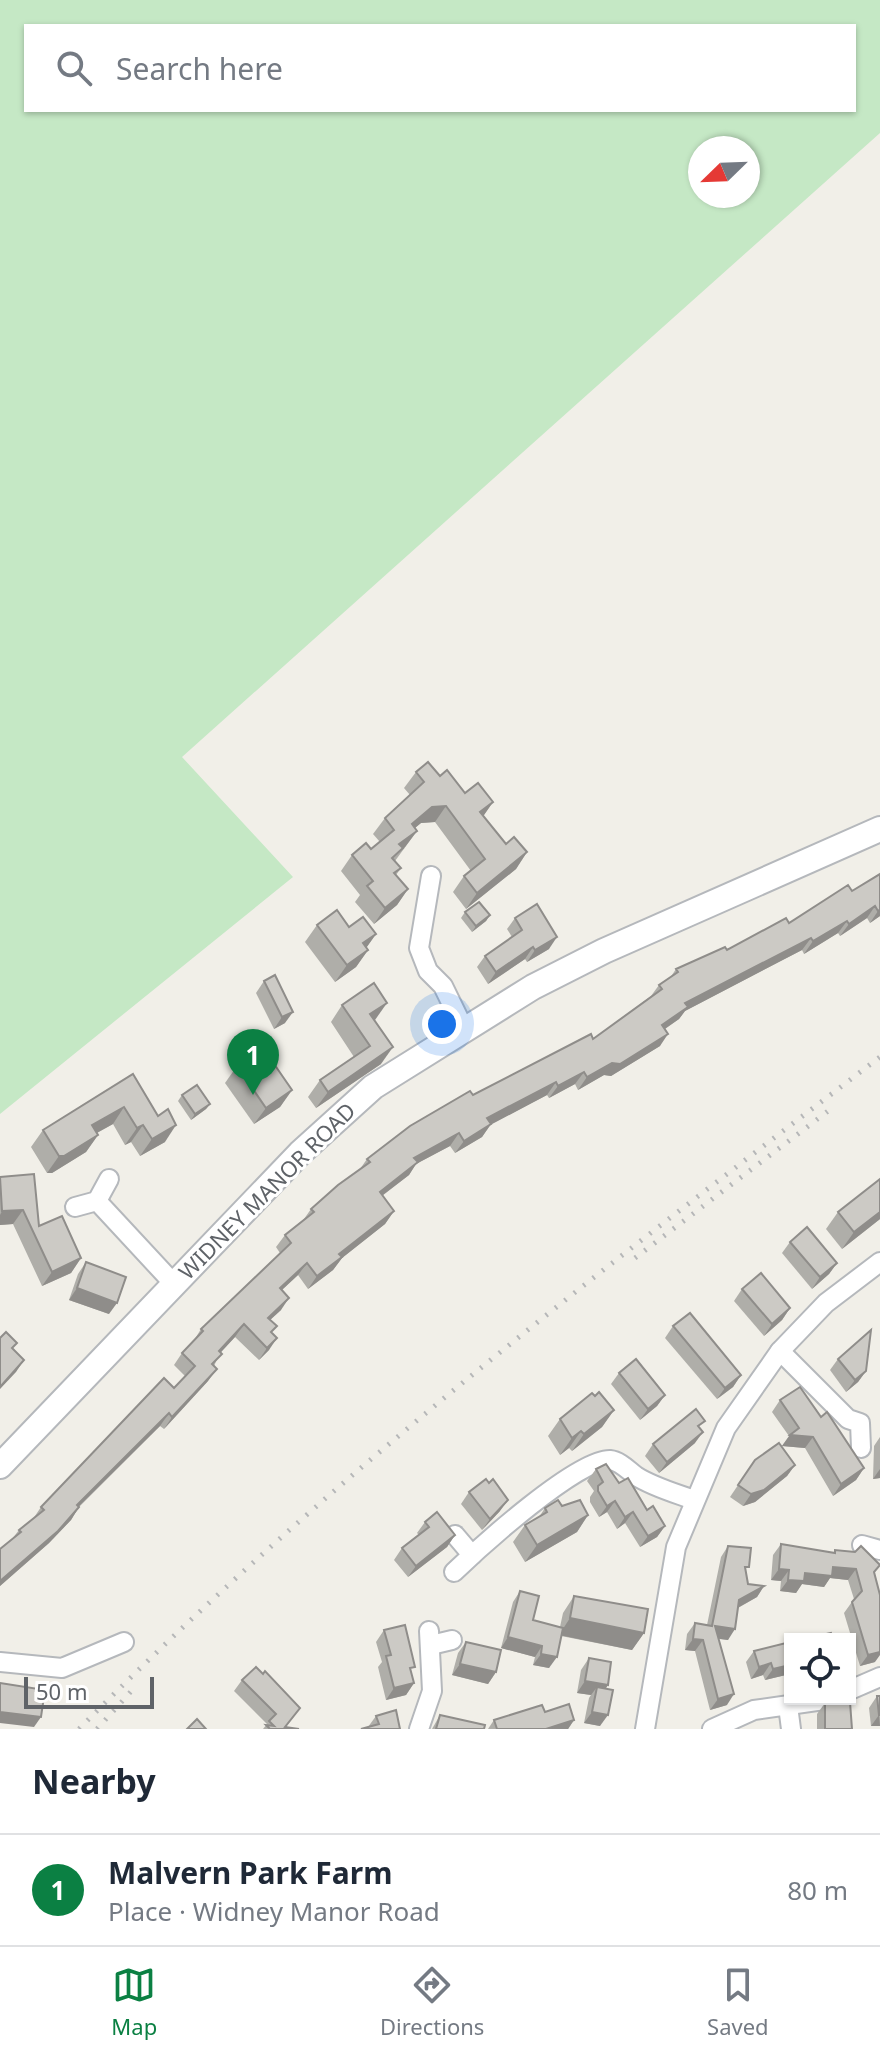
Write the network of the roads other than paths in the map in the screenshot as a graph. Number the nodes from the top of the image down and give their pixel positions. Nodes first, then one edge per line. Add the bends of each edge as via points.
1 (880, 829) edge
2 (431, 876) dead end
3 (464, 1029) junction
4 (109, 1179) dead end
5 (97, 1201) junction
6 (75, 1207) dead end
7 (880, 1262) edge
8 (174, 1284) junction
9 (780, 1351) junction
10 (880, 1421) edge
11 (860, 1423) junction
12 (861, 1448) dead end
13 (0, 1466) edge
14 (694, 1500) junction
15 (455, 1535) edge
16 (472, 1555) junction
17 (454, 1572) dead end
18 (452, 1640) dead end
19 (124, 1642) dead end
20 (0, 1662) edge
21 (880, 1677) edge
22 (856, 1687) edge
23 (794, 1705) edge
24 (788, 1706) junction
25 (645, 1727) edge
26 (419, 1729) edge
27 (666, 1729) edge
28 (712, 1729) edge
29 (791, 1729) edge

1 - 3 street, WIDNEY MANOR ROAD via 604,951
2 - 3 street via 419,948
3 - 8 street, WIDNEY MANOR ROAD via 373,1087 330,1123
4 - 5 street
5 - 6 street
5 - 8 street
7 - 9 street via 826,1303
8 - 13 street, WIDNEY MANOR ROAD
9 - 11 street via 848,1419
9 - 14 street via 726,1428
10 - 11 street
11 - 12 street
14 - 16 street via 637,1477 613,1460 599,1462 584,1467
14 - 25 street via 676,1547
15 - 16 street
16 - 17 street
18 - 26 street via 430,1638 432,1691
19 - 20 street via 62,1668
21 - 22 street
23 - 24 street
24 - 28 street via 754,1710
24 - 29 street
25 - 27 street

